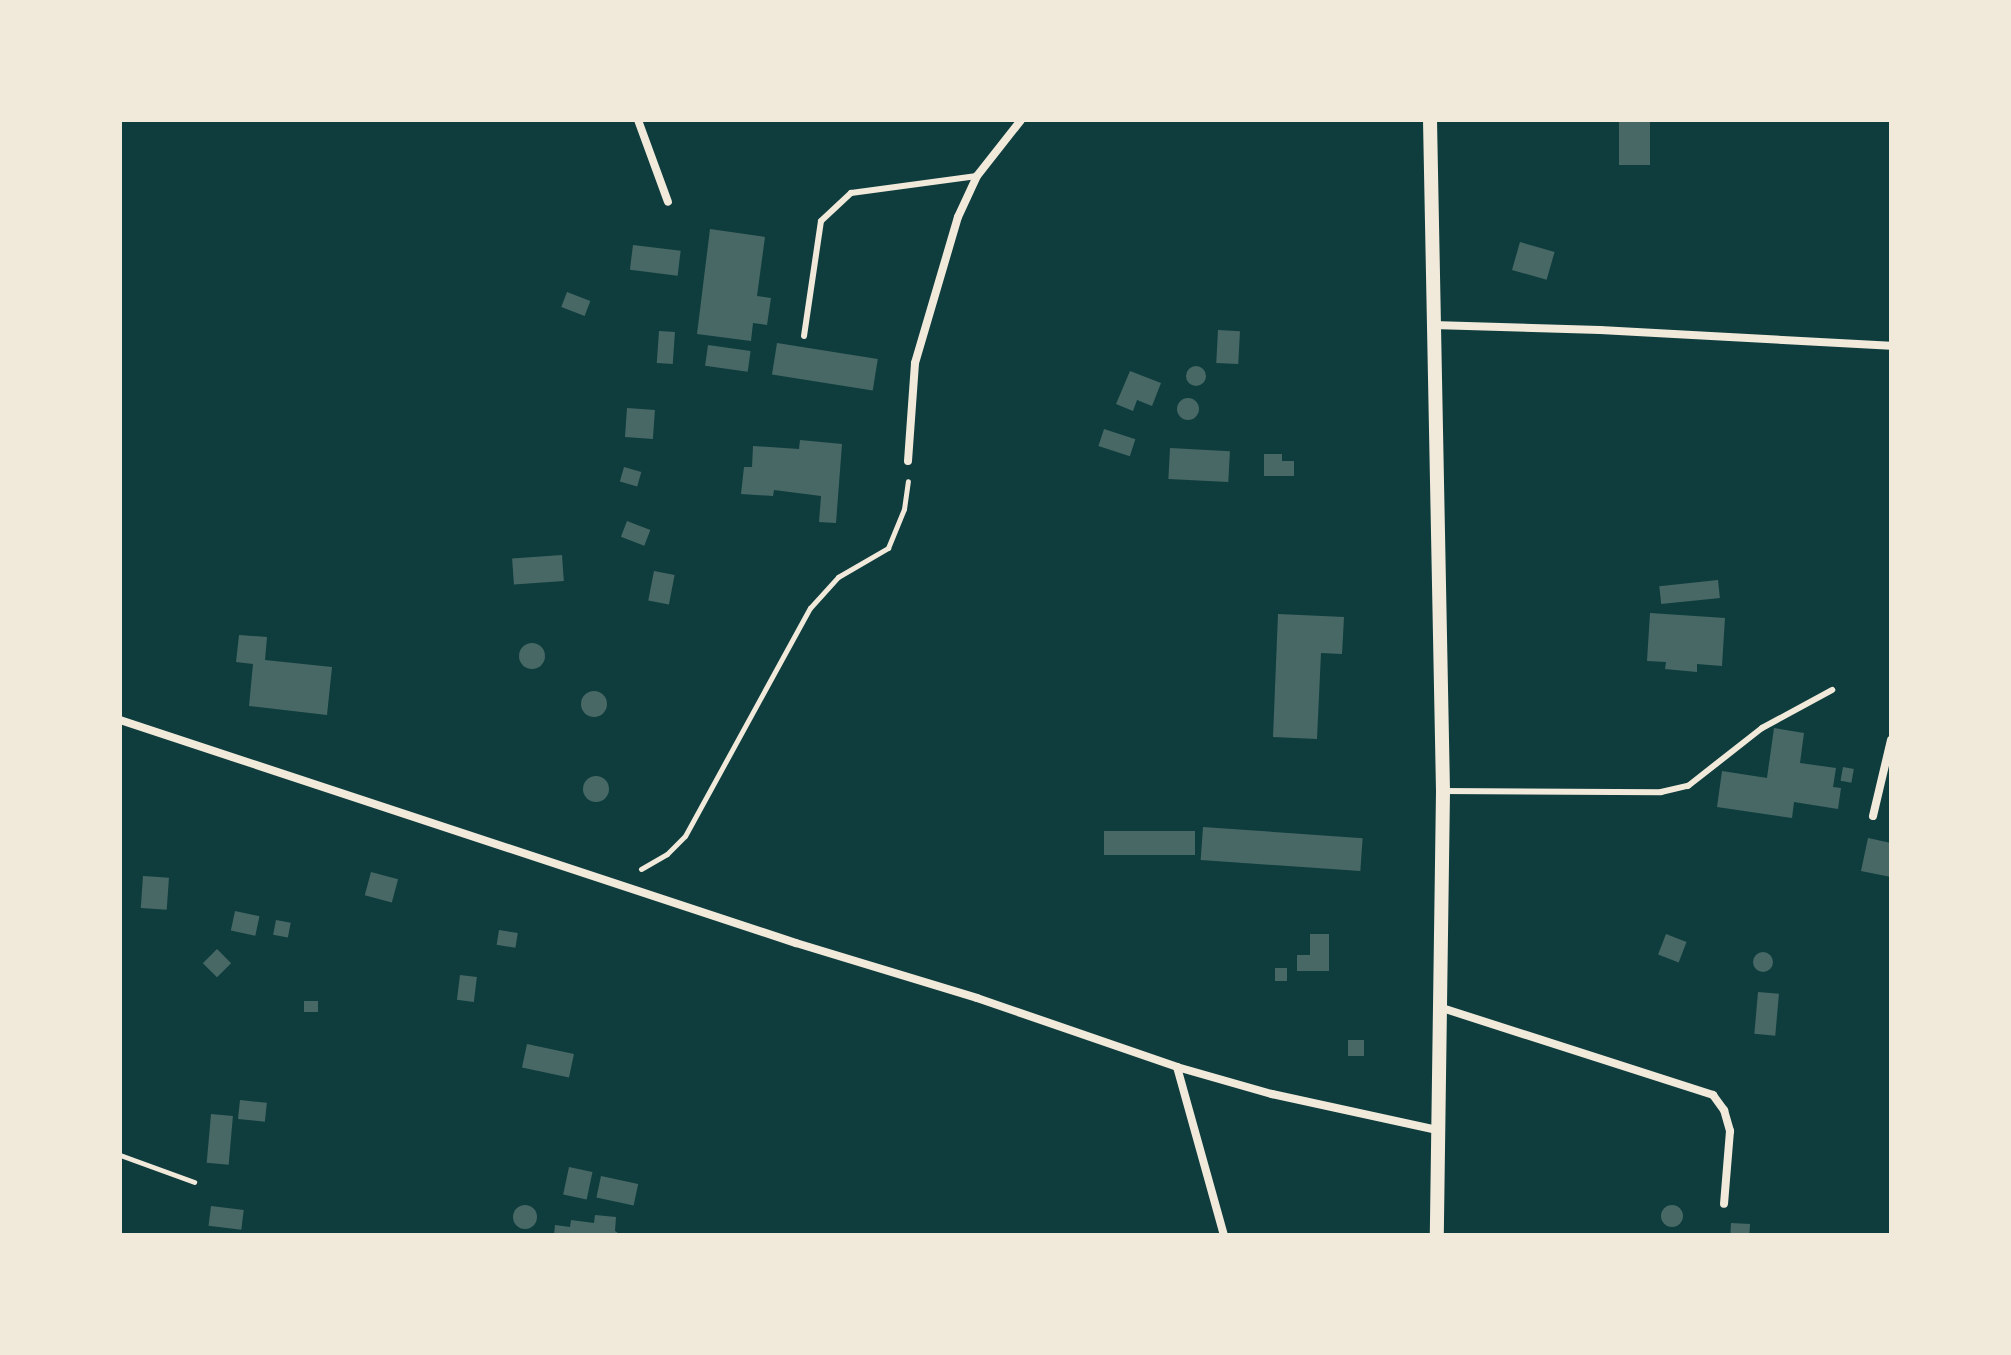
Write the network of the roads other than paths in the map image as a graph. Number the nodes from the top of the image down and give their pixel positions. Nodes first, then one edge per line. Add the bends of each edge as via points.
1 (638, 120) edge
2 (1021, 120) edge
3 (1430, 120) edge
4 (977, 176) junction
5 (668, 202) dead end
6 (1433, 325) junction
7 (804, 336) dead end
8 (1891, 346) edge
9 (908, 461) road end
10 (1832, 690) dead end
11 (120, 720) edge
12 (1891, 740) edge
13 (1443, 791) junction
14 (1873, 816) dead end
15 (1439, 1007) junction
16 (1177, 1067) junction
17 (1437, 1130) junction
18 (1724, 1204) dead end
19 (1224, 1235) edge
20 (1437, 1235) edge

1 - 5 street
2 - 4 street
3 - 6 street
4 - 7 lane via 851,193 821,221
4 - 9 street via 958,217 915,363
6 - 8 street
6 - 13 street
10 - 13 lane via 1762,728 1688,786 1661,792
11 - 16 street
12 - 14 street
13 - 15 street
15 - 17 street
15 - 18 street via 1713,1095 1730,1131
16 - 17 street
16 - 19 street
17 - 20 street

